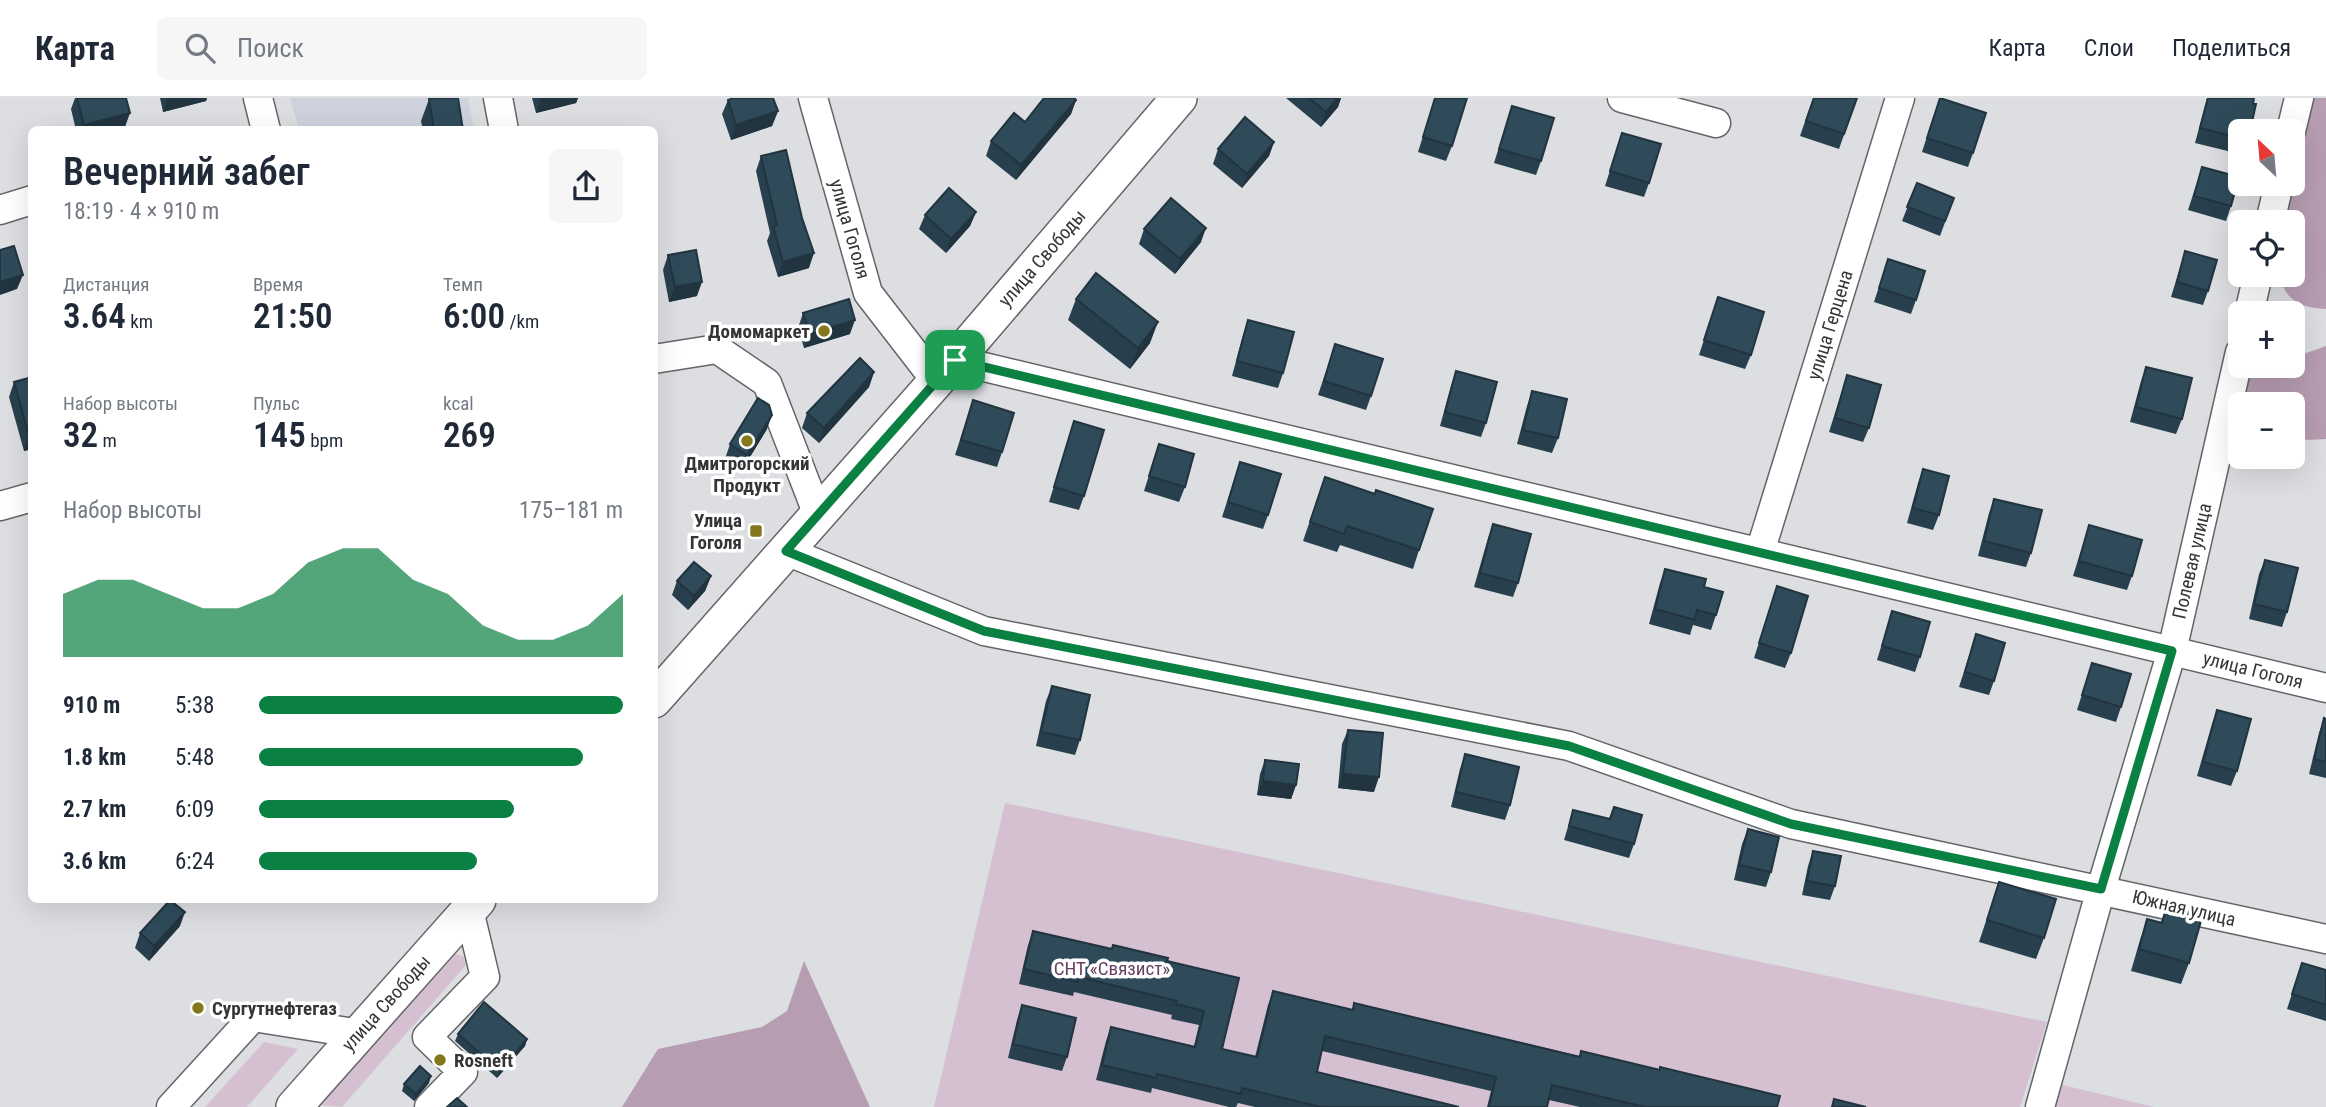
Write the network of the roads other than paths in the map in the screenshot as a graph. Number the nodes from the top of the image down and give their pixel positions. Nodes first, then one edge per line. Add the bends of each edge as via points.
1 (258, 98) edge
2 (498, 98) edge
3 (813, 98) edge
4 (1179, 98) edge
5 (1622, 98) edge
6 (1900, 98) edge
7 (2299, 98) edge
8 (2294, 119) edge
9 (1716, 122) dead end
10 (266, 126) edge
11 (502, 126) edge
12 (28, 201) edge
13 (0, 209) edge
14 (658, 358) edge
15 (946, 370) junction
16 (2234, 378) edge
17 (28, 498) edge
18 (0, 506) edge
19 (818, 515) junction
20 (786, 551) junction
21 (1760, 552) junction
22 (2172, 651) junction
23 (2326, 688) edge
24 (658, 692) edge
25 (2101, 889) junction
26 (473, 905) edge
27 (2326, 939) edge
28 (360, 1034) junction
29 (171, 1107) edge
30 (294, 1107) edge
31 (429, 1107) edge
32 (2040, 1107) edge

1 - 10 street
2 - 11 street
3 - 15 street, улица Гоголя via 868,293
4 - 15 main road, улица Свободы
5 - 9 street
6 - 21 street, улица Герцена
7 - 8 street
12 - 13 street
14 - 19 street via 717,349 767,383
15 - 19 main road, улица Свободы
15 - 21 street, улица Гоголя
16 - 22 street, Полевая улица
17 - 18 street
19 - 20 main road, улица Свободы
20 - 24 main road, улица Свободы
20 - 25 street, Южная улица via 984,631 1569,746 1791,824
21 - 22 street, улица Гоголя
22 - 23 street, улица Гоголя
22 - 25 street, Полевая улица
25 - 27 street, Южная улица
25 - 32 street, Полевая улица
26 - 28 main road, улица Свободы
26 - 31 street via 485,977 427,1037 463,1072
28 - 29 street via 253,1017
28 - 30 main road, улица Свободы

